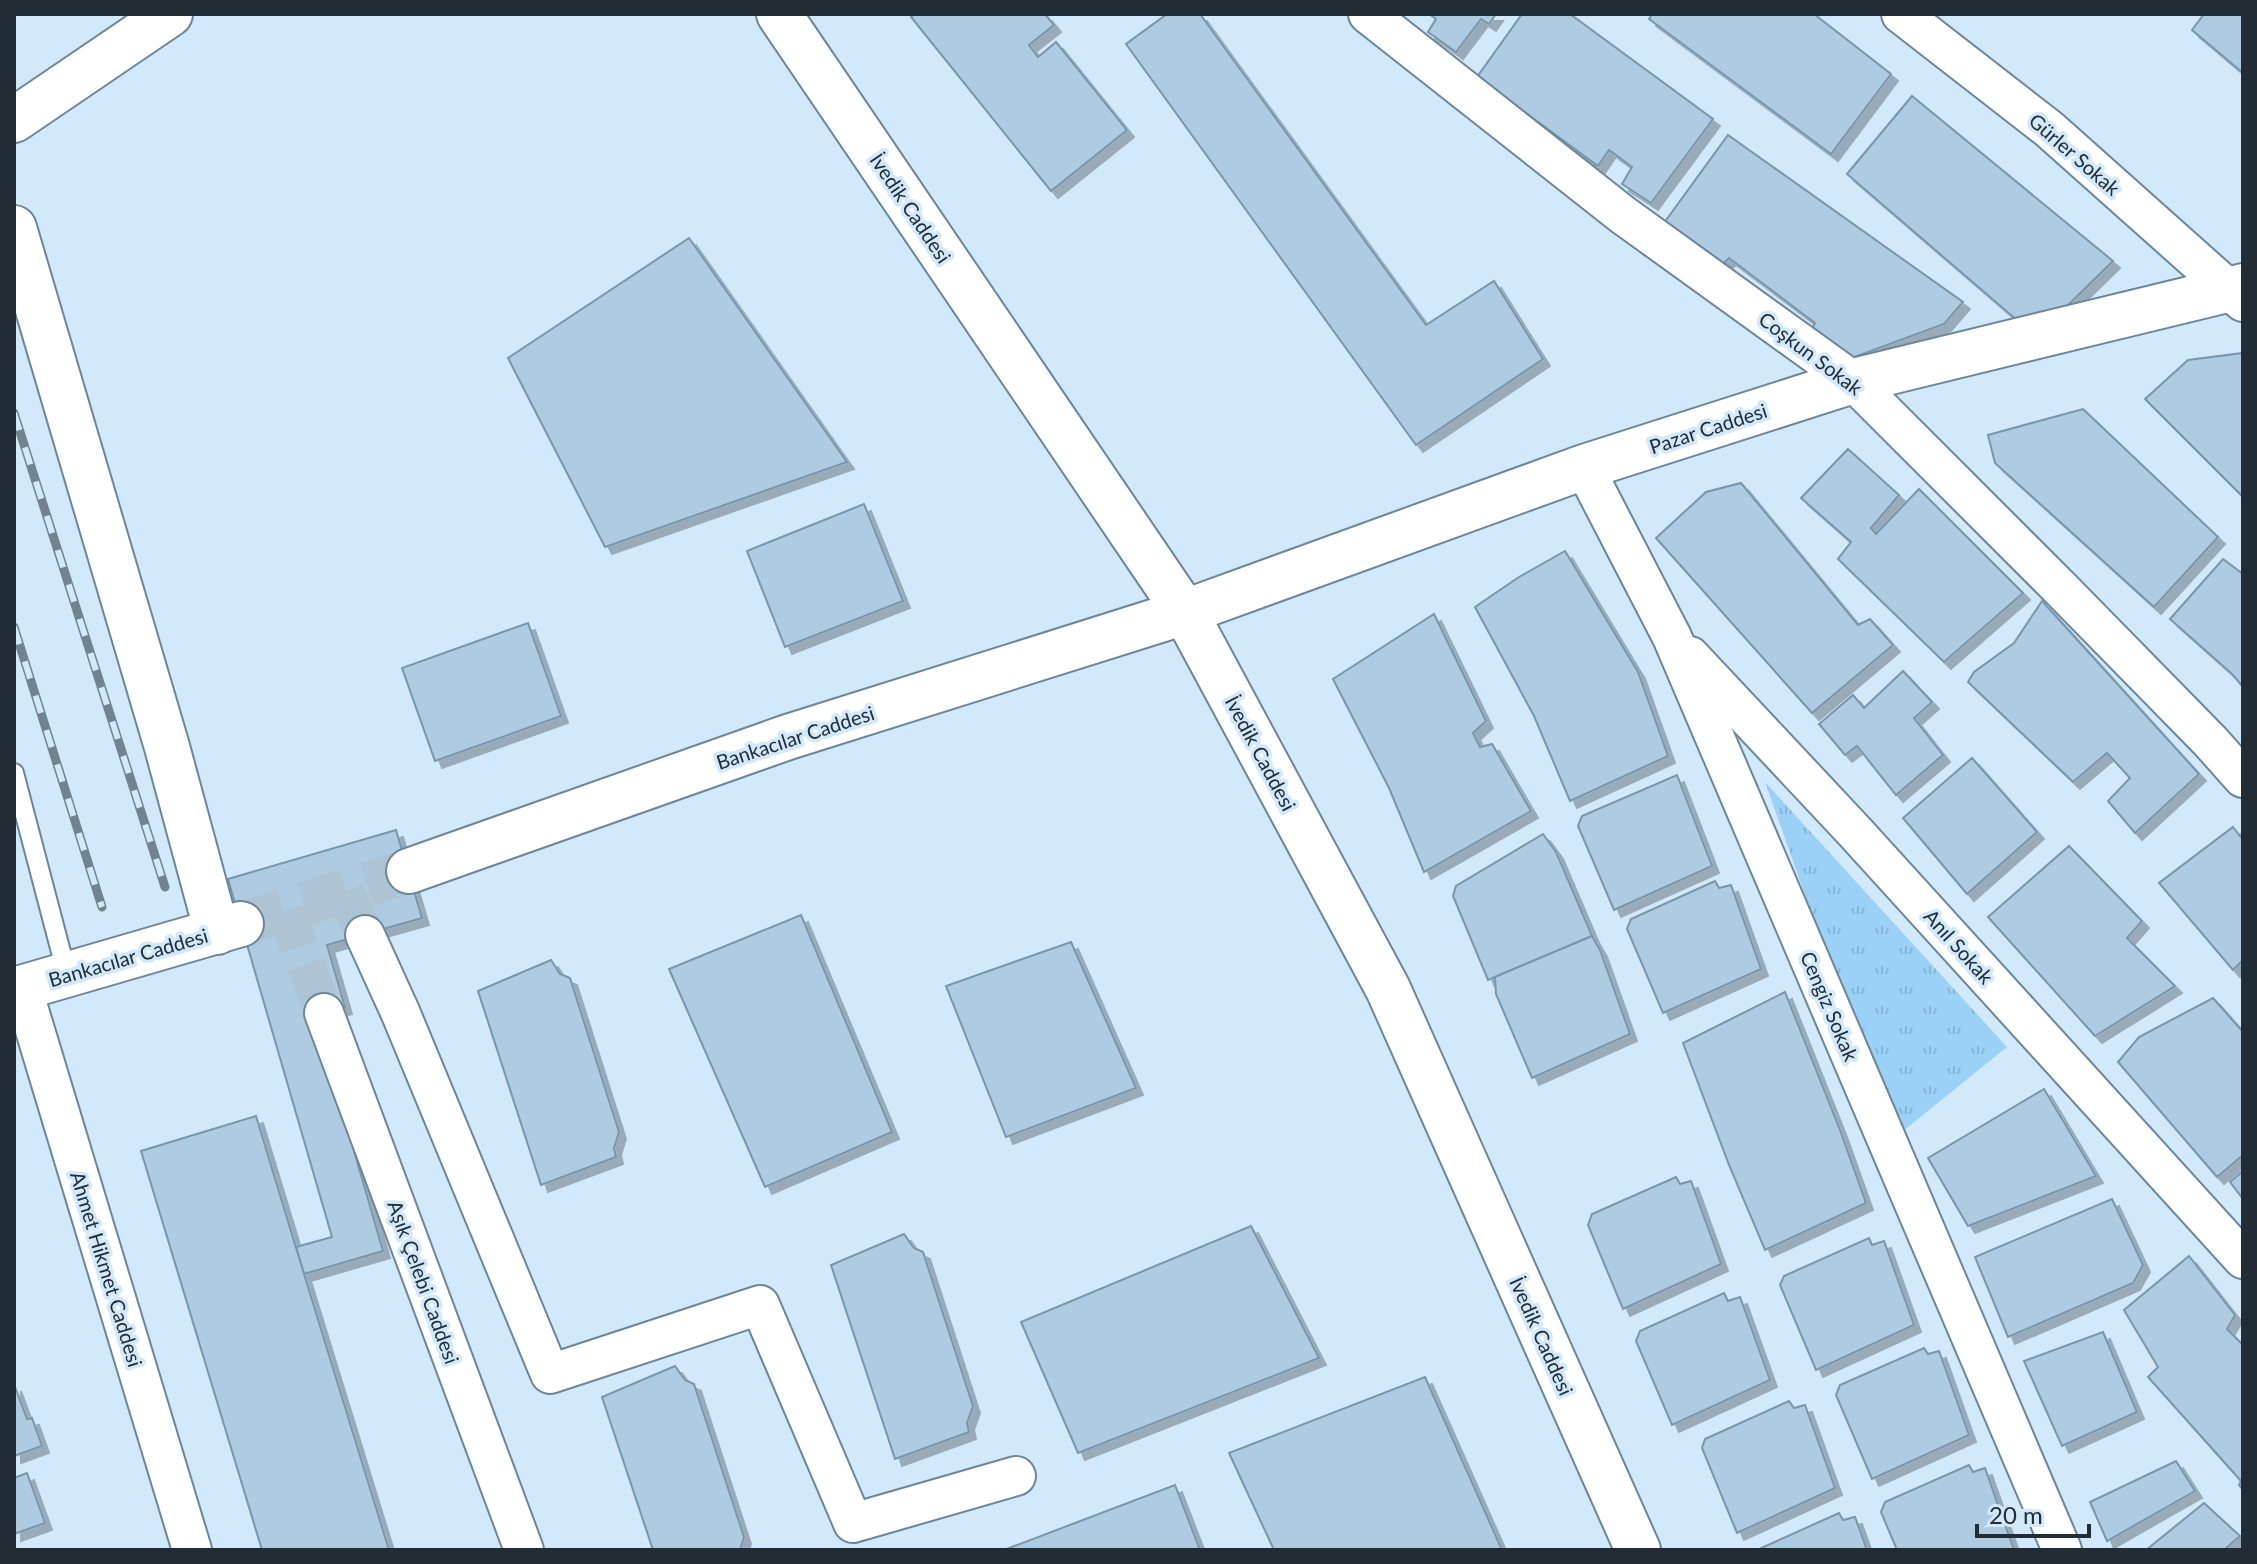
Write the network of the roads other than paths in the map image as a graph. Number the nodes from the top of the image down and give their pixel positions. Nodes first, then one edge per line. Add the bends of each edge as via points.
1 (170, 14) edge
2 (779, 14) edge
3 (1368, 14) edge
4 (1901, 14) edge
5 (14, 120) edge
6 (14, 228) edge
7 (2238, 293) edge
8 (1853, 381) junction
9 (1584, 467) junction
10 (1185, 612) junction
11 (1672, 637) junction
12 (14, 773) edge
13 (2243, 778) edge
14 (409, 871) tunnel mouth
15 (365, 935) tunnel mouth
16 (67, 975) junction
17 (18, 989) edge
18 (324, 1013) tunnel mouth
19 (2243, 1259) edge
20 (1016, 1476) dead end
21 (192, 1550) edge
22 (524, 1550) edge
23 (1638, 1550) edge
24 (2062, 1550) edge

1 - 5 main road
2 - 10 main road, İvedik Caddesi
3 - 8 street, Coşkun Sokak via 1623,215
4 - 7 street, Gürler Sokak via 2049,129
6 - 16 main road, Bankacılar Caddesi via 167,747 229,928
7 - 8 main road, Pazar Caddesi
8 - 9 main road, Pazar Caddesi
8 - 13 street, Coşkun Sokak
9 - 10 main road, Pazar Caddesi
9 - 11 street, Cengiz Sokak
10 - 14 main road, Bankacılar Caddesi via 788,737
10 - 23 main road, İvedik Caddesi via 1388,989
11 - 19 street, Anıl Sokak
11 - 24 street, Cengiz Sokak
12 - 16 lane
15 - 20 street via 550,1374 760,1305 853,1523
16 - 17 main road, Bankacılar Caddesi
17 - 21 street, Ahmet Hikmet Caddesi
18 - 22 street, Aşık Çelebi Caddesi

